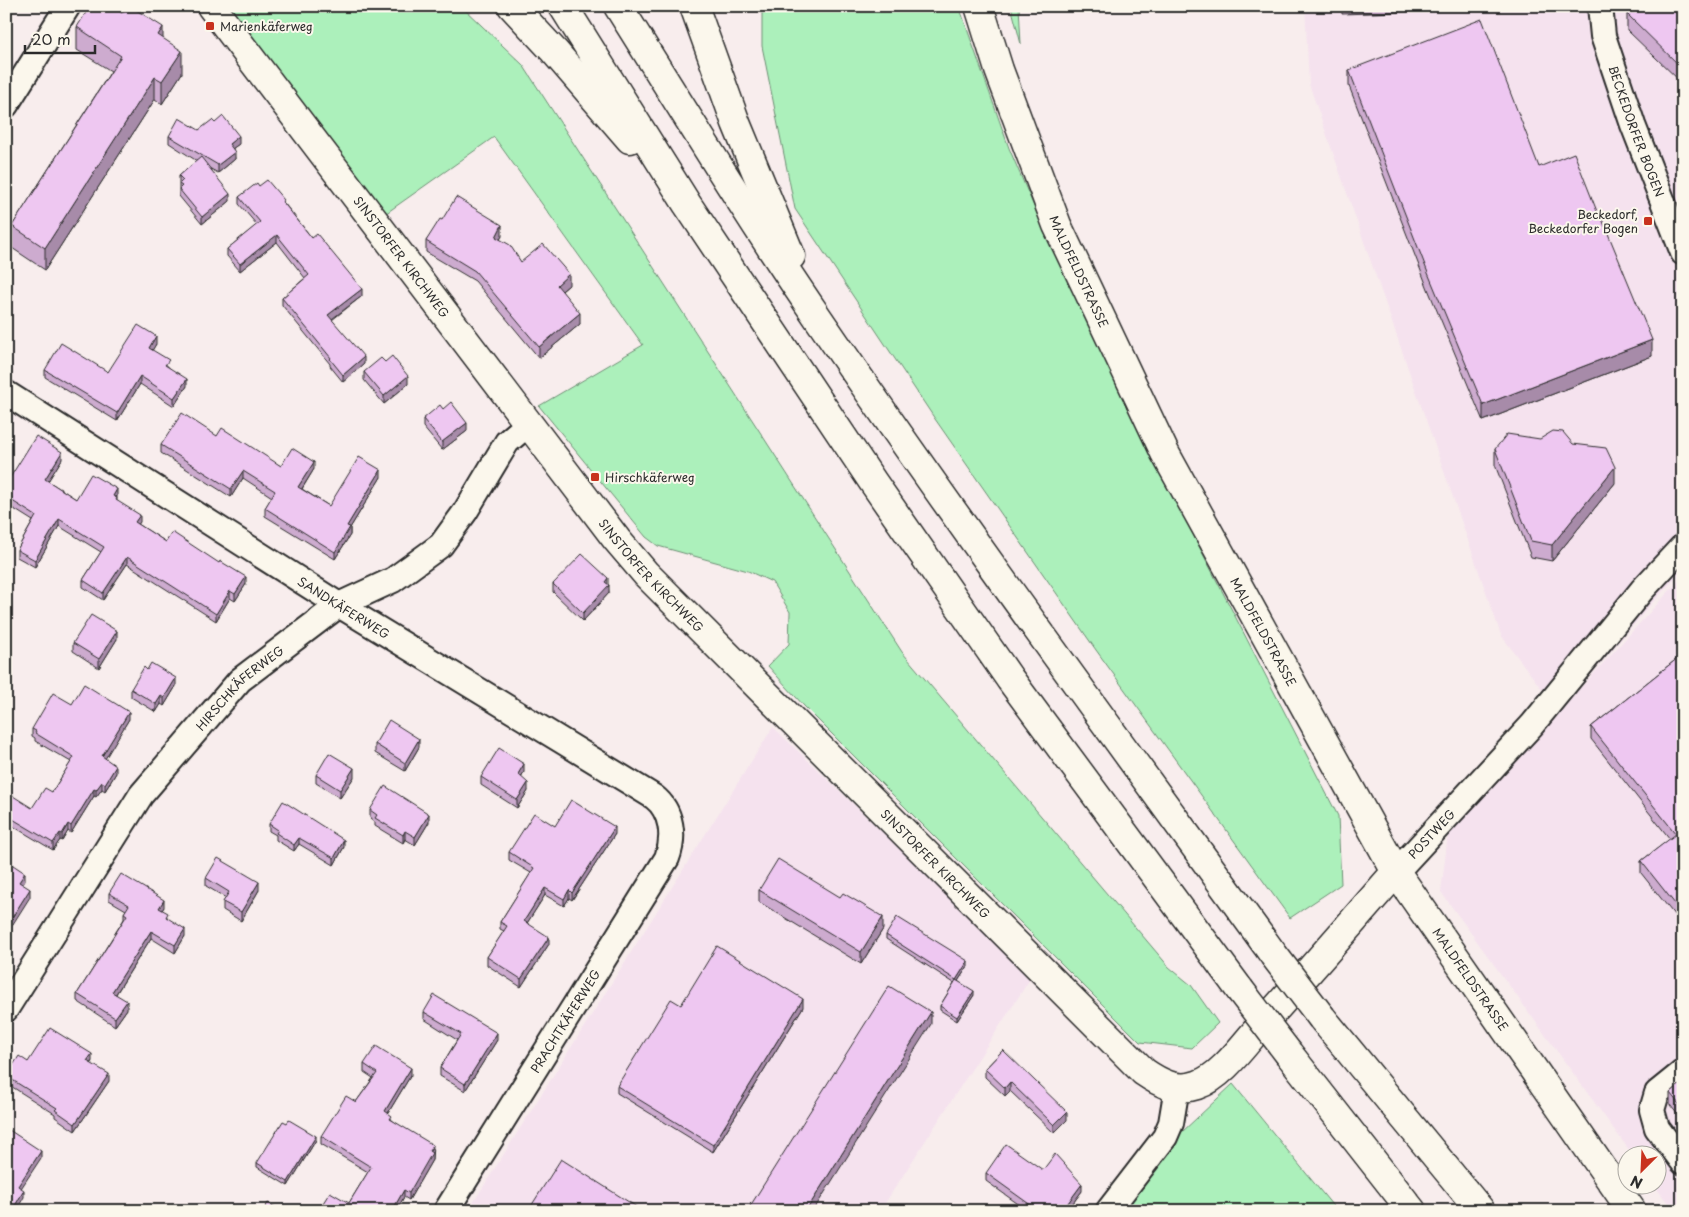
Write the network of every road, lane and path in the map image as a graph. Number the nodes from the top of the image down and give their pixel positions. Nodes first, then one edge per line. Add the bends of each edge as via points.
1 (68, 6) edge
2 (210, 6) edge
3 (512, 6) edge
4 (563, 6) edge
5 (618, 6) edge
6 (694, 6) edge
7 (979, 6) edge
8 (1600, 6) edge
9 (6, 105) edge
10 (686, 204) junction
11 (1683, 253) edge
12 (817, 317) junction
13 (6, 393) edge
14 (528, 424) junction
15 (1683, 546) edge
16 (339, 605) junction
17 (670, 827) joint
18 (1396, 872) junction
19 (6, 1009) edge
20 (1683, 1072) edge
21 (1169, 1085) junction
22 (1683, 1162) edge
23 (446, 1211) edge
24 (1108, 1211) edge
25 (1412, 1211) edge
26 (1481, 1211) edge
27 (1632, 1211) edge

1 - 9 street
2 - 14 main road, SINSTORFER KIRCHWEG
3 - 10 main road
4 - 10 main road
5 - 12 main road via 748,214
6 - 12 main road via 746,149
7 - 18 main road, MALDFELDSTRASSE via 999,70 1058,226 1165,453
8 - 11 street, BECKEDORFER BOGEN via 1603,36 1609,54
10 - 25 main road, bridge via 1010,679 1240,990
12 - 26 main road, bridge via 1048,645 1273,954
13 - 16 street, SANDKÄFERWEG
14 - 16 street, HIRSCHKÄFERWEG via 507,442 441,545 393,580
14 - 21 main road, SINSTORFER KIRCHWEG via 646,574 1144,1072
15 - 18 street, POSTWEG via 1642,590 1532,724
16 - 17 street, SANDKÄFERWEG via 654,797 664,808
16 - 19 street, HIRSCHKÄFERWEG via 240,680 141,795
17 - 23 street, PRACHTKÄFERWEG via 671,848 667,858
18 - 21 main road, POSTWEG via 1214,1077 1195,1086
18 - 27 main road, MALDFELDSTRASSE
20 - 22 street via 1658,1093 1652,1110 1657,1128
21 - 24 street via 1171,1123 1165,1137

